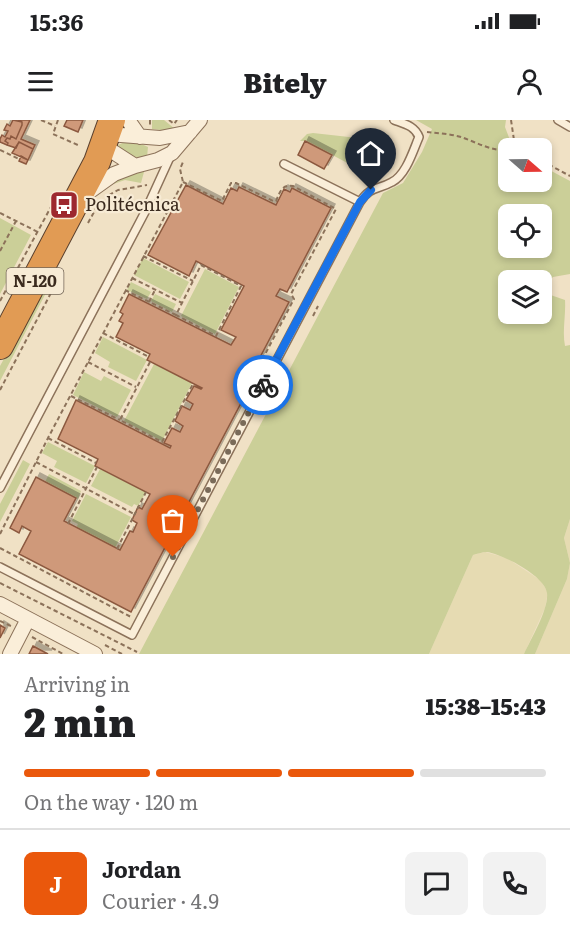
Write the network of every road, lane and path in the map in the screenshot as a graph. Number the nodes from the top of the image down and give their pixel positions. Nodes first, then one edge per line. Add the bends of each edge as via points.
1 (41, 120) edge
2 (58, 120) edge
3 (200, 120) edge
4 (394, 120) edge
5 (511, 120) edge
6 (558, 120) edge
7 (56, 126) junction
8 (570, 127) edge
9 (417, 131) junction
10 (190, 132) junction
11 (106, 133) edge
12 (140, 137) junction
13 (168, 138) junction
14 (514, 138) edge
15 (498, 149) edge
16 (0, 150) edge
17 (178, 156) junction
18 (20, 159) dead end
19 (284, 164) dead end
20 (135, 166) junction
21 (552, 166) edge
22 (570, 176) edge
23 (183, 182) junction
24 (148, 185) dead end
25 (360, 202) junction
26 (71, 210) junction
27 (0, 213) edge
28 (16, 221) junction
29 (37, 232) junction
30 (0, 251) edge
31 (143, 256) junction
32 (63, 269) dead end
33 (132, 278) junction
34 (193, 281) junction
35 (125, 290) junction
36 (155, 290) junction
37 (0, 301) edge
38 (149, 302) junction
39 (182, 303) junction
40 (318, 306) dead end
41 (176, 315) junction
42 (312, 316) dead end
43 (103, 333) junction
44 (0, 346) edge
45 (149, 357) dead end
46 (88, 362) junction
47 (150, 362) dead end
48 (263, 366) dead end
49 (193, 384) dead end
50 (137, 387) junction
51 (0, 390) edge
52 (70, 395) junction
53 (120, 420) junction
54 (48, 438) junction
55 (36, 462) junction
56 (96, 463) dead end
57 (97, 467) dead end
58 (0, 488) edge
59 (86, 489) junction
60 (146, 492) dead end
61 (134, 514) junction
62 (68, 524) dead end
63 (0, 534) edge
64 (0, 548) edge
65 (117, 549) dead end
66 (0, 567) edge
67 (0, 583) edge
68 (0, 604) edge
69 (132, 617) dead end
70 (28, 619) junction
71 (137, 652) dead end
72 (10, 654) edge
73 (95, 654) edge

1 - 7 path
2 - 7 path
3 - 10 street
4 - 9 lane
5 - 14 path
6 - 8 lane
7 - 11 path via 53,134
9 - 15 path via 459,137
9 - 25 lane via 419,137 398,178 371,190
10 - 13 street
10 - 17 street
11 - 12 street
11 - 12 street
11 - 20 street
11 - 26 highway
12 - 13 street
13 - 17 street
16 - 18 path
17 - 20 street
17 - 23 path
17 - 58 lane
19 - 25 lane
20 - 26 street via 96,185
21 - 22 path
23 - 31 path
23 - 48 path via 222,201 231,183 273,201 287,185 293,186 336,209 291,294 294,299 260,364
24 - 26 path via 118,190 100,201
25 - 66 lane via 132,635
26 - 29 path
26 - 44 highway, N-120
27 - 28 path
28 - 29 path
28 - 30 path
29 - 37 path
31 - 33 path
31 - 34 path
32 - 51 path
33 - 35 path
33 - 36 path
34 - 39 path
34 - 41 path via 201,265 241,286 216,336
35 - 38 path
35 - 43 path
36 - 38 path
36 - 39 path
38 - 41 path
39 - 41 path
40 - 42 path
43 - 45 path
43 - 46 path
46 - 50 path
46 - 52 path
47 - 50 path
49 - 53 path via 162,442
50 - 53 path
52 - 53 path
52 - 54 path
54 - 55 path
54 - 56 path
55 - 59 path
55 - 63 path
57 - 59 path
59 - 61 path
59 - 62 path
60 - 61 path
61 - 65 path
64 - 69 path
67 - 71 path
68 - 70 street
70 - 72 street
70 - 73 street

